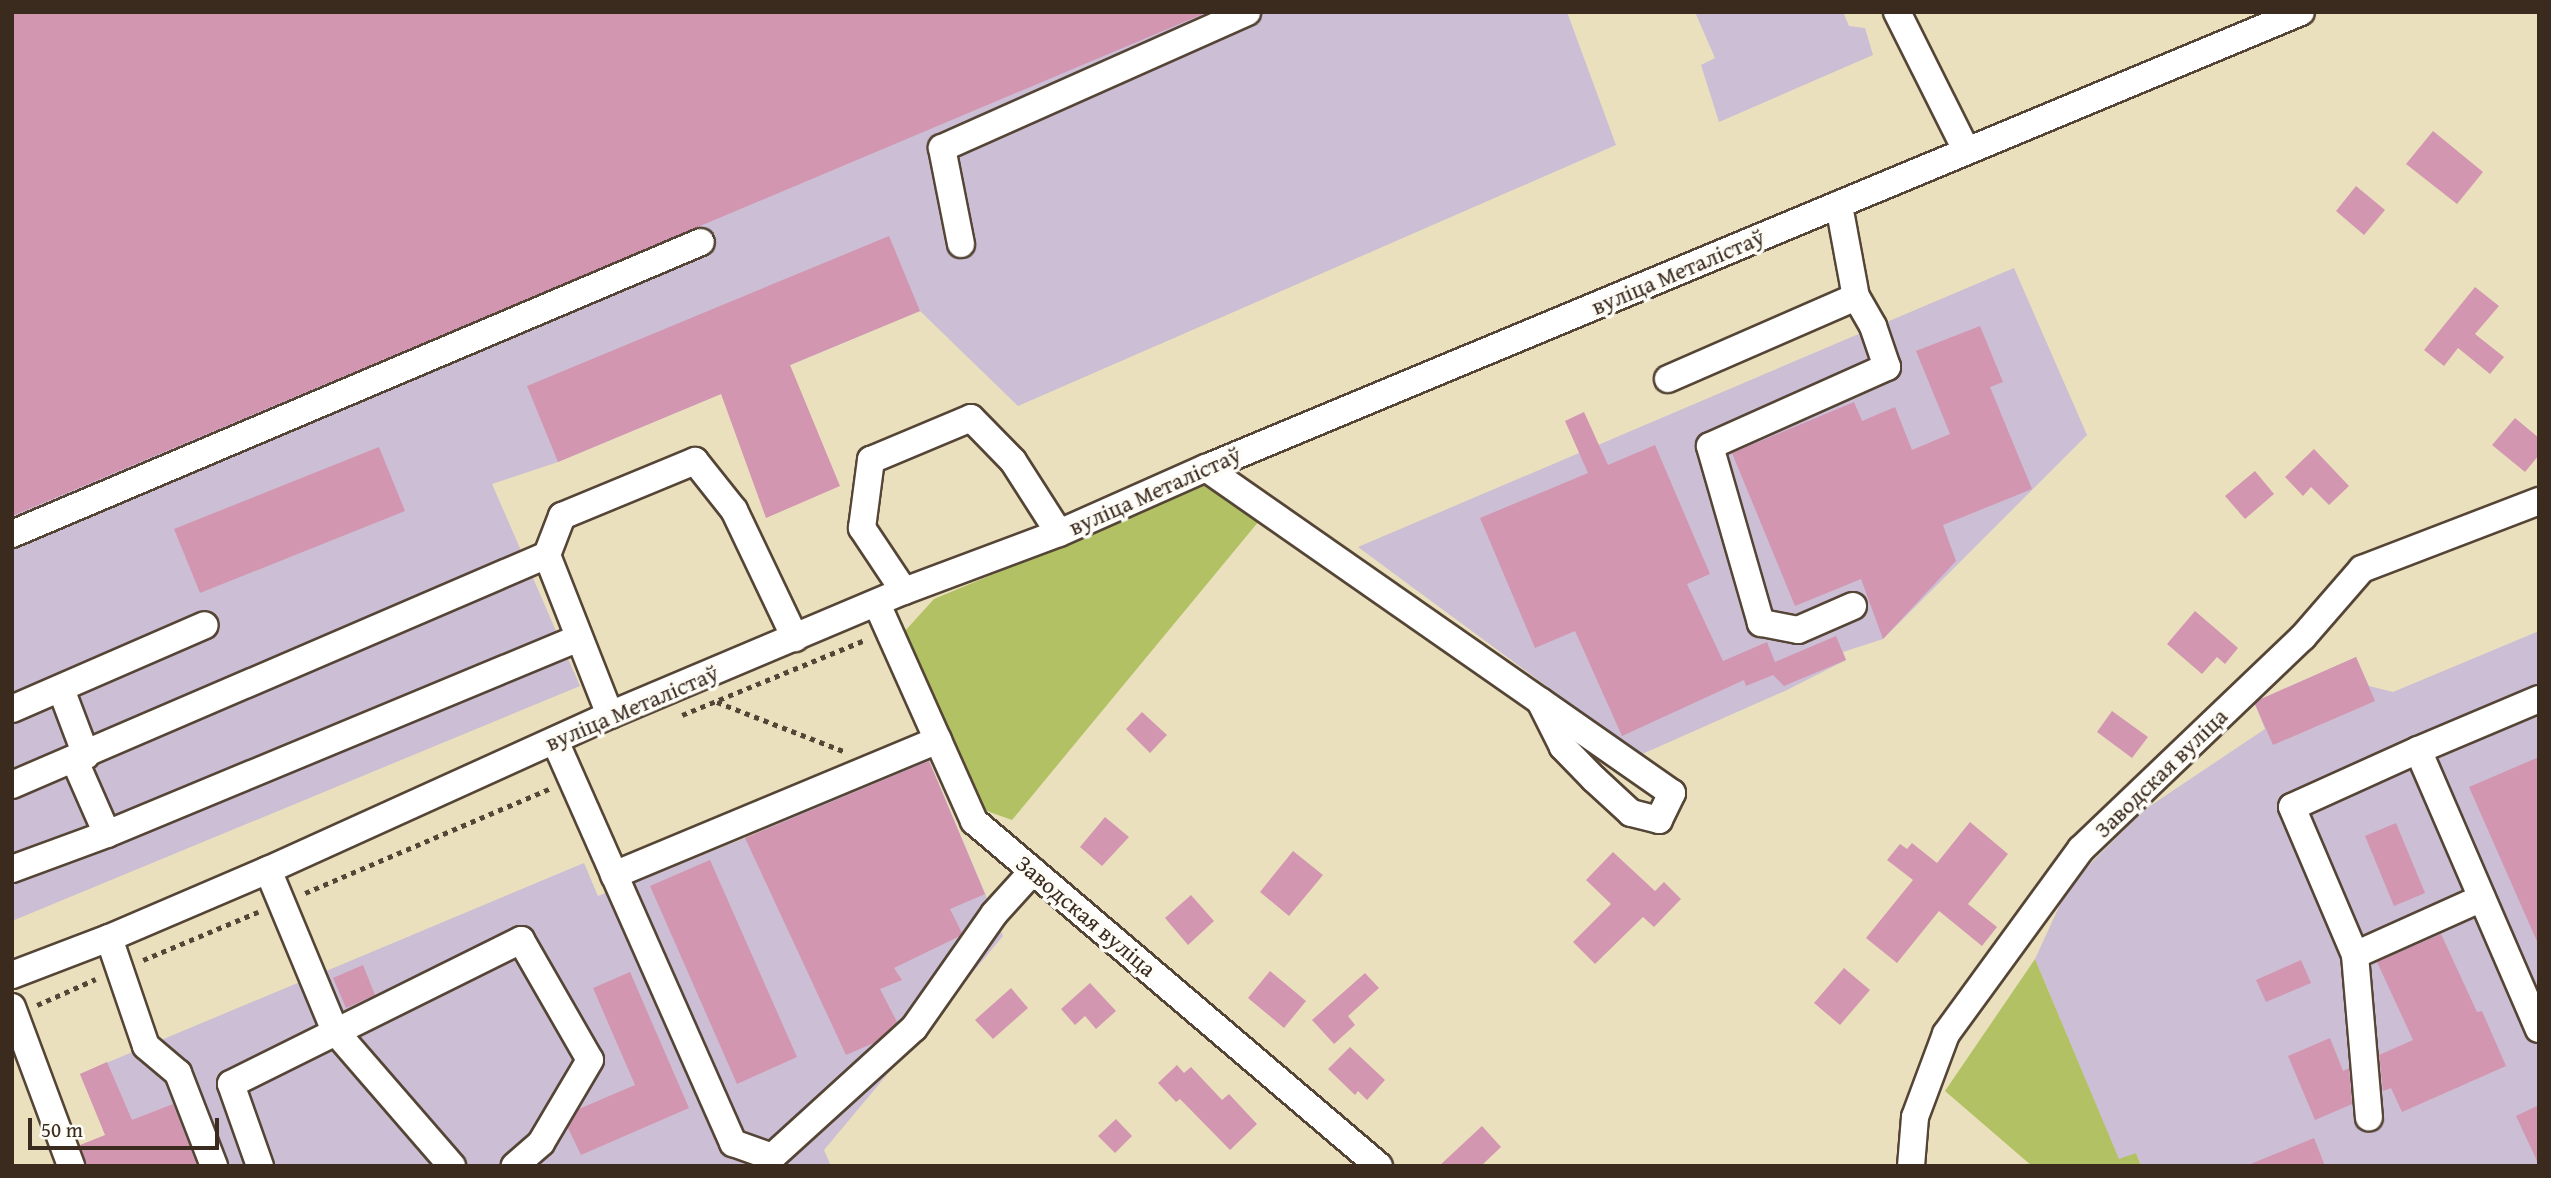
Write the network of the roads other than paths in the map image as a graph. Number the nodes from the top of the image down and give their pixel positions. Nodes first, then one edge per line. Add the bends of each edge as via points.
1 (1247, 12) edge
2 (1897, 12) edge
3 (2301, 12) edge
4 (1966, 150) junction
5 (1839, 205) junction
6 (701, 242) dead end
7 (961, 244) dead end
8 (1856, 297) junction
9 (1668, 379) dead end
10 (1206, 468) junction
11 (2539, 501) edge
12 (1059, 533) junction
13 (12, 534) edge
14 (547, 555) junction
15 (904, 591) junction
16 (877, 604) junction
17 (1853, 606) dead end
18 (205, 625) dead end
19 (579, 638) junction
20 (795, 638) junction
21 (61, 688) junction
22 (2539, 699) edge
23 (1540, 701) junction
24 (12, 709) edge
25 (610, 715) junction
26 (938, 740) junction
27 (2418, 750) junction
28 (560, 752) junction
29 (80, 757) junction
30 (12, 785) edge
31 (107, 834) junction
32 (12, 869) edge
33 (268, 870) junction
34 (1033, 871) junction
35 (614, 874) junction
36 (2482, 898) junction
37 (109, 938) junction
38 (2355, 955) junction
39 (12, 975) edge
40 (13, 1011) edge
41 (2539, 1029) edge
42 (335, 1031) junction
43 (2369, 1117) dead end
44 (71, 1166) edge
45 (214, 1166) edge
46 (260, 1166) edge
47 (452, 1166) edge
48 (515, 1166) edge
49 (1379, 1166) edge
50 (1911, 1166) edge

1 - 7 street via 942,148
2 - 4 street
3 - 4 street, вуліца Металістаў
4 - 5 street, вуліца Металістаў
5 - 8 street
5 - 10 street, вуліца Металістаў
6 - 13 street
8 - 9 street
8 - 17 street via 1873,326 1887,367 1710,446 1761,623 1798,630
10 - 12 street, вуліца Металістаў
10 - 23 street
11 - 50 street, Заводская вуліца via 2362,569 2303,637 2081,849 1946,1034 1915,1117
12 - 15 street, вуліца Металістаў
12 - 15 street via 1013,461 971,418 871,460 862,528
14 - 19 street
14 - 20 street via 562,516 695,461 734,510
14 - 29 street
15 - 16 street, вуліца Металістаў
16 - 20 street, вуліца Металістаў
16 - 26 street, Заводская вуліца
18 - 21 street
19 - 25 street
19 - 31 street
20 - 25 street, вуліца Металістаў
21 - 24 street
21 - 29 street
22 - 27 street
23 - 23 street via 1563,747 1594,779 1631,813 1659,820 1672,793
25 - 28 street, вуліца Металістаў
26 - 34 street, Заводская вуліца via 974,821
26 - 35 street
27 - 36 street
27 - 38 street via 2292,807
28 - 33 street, вуліца Металістаў
28 - 35 street
29 - 30 street
29 - 31 street
31 - 32 street
33 - 37 street, вуліца Металістаў
33 - 42 street
34 - 35 street via 994,915 914,1028 772,1157 733,1143
34 - 49 street, Заводская вуліца
36 - 38 street
36 - 41 street
37 - 39 street, вуліца Металістаў
37 - 45 street via 146,1046 178,1073
38 - 43 street
40 - 44 street
42 - 46 street via 230,1084
42 - 47 street
42 - 48 street via 521,940 590,1060 541,1143

